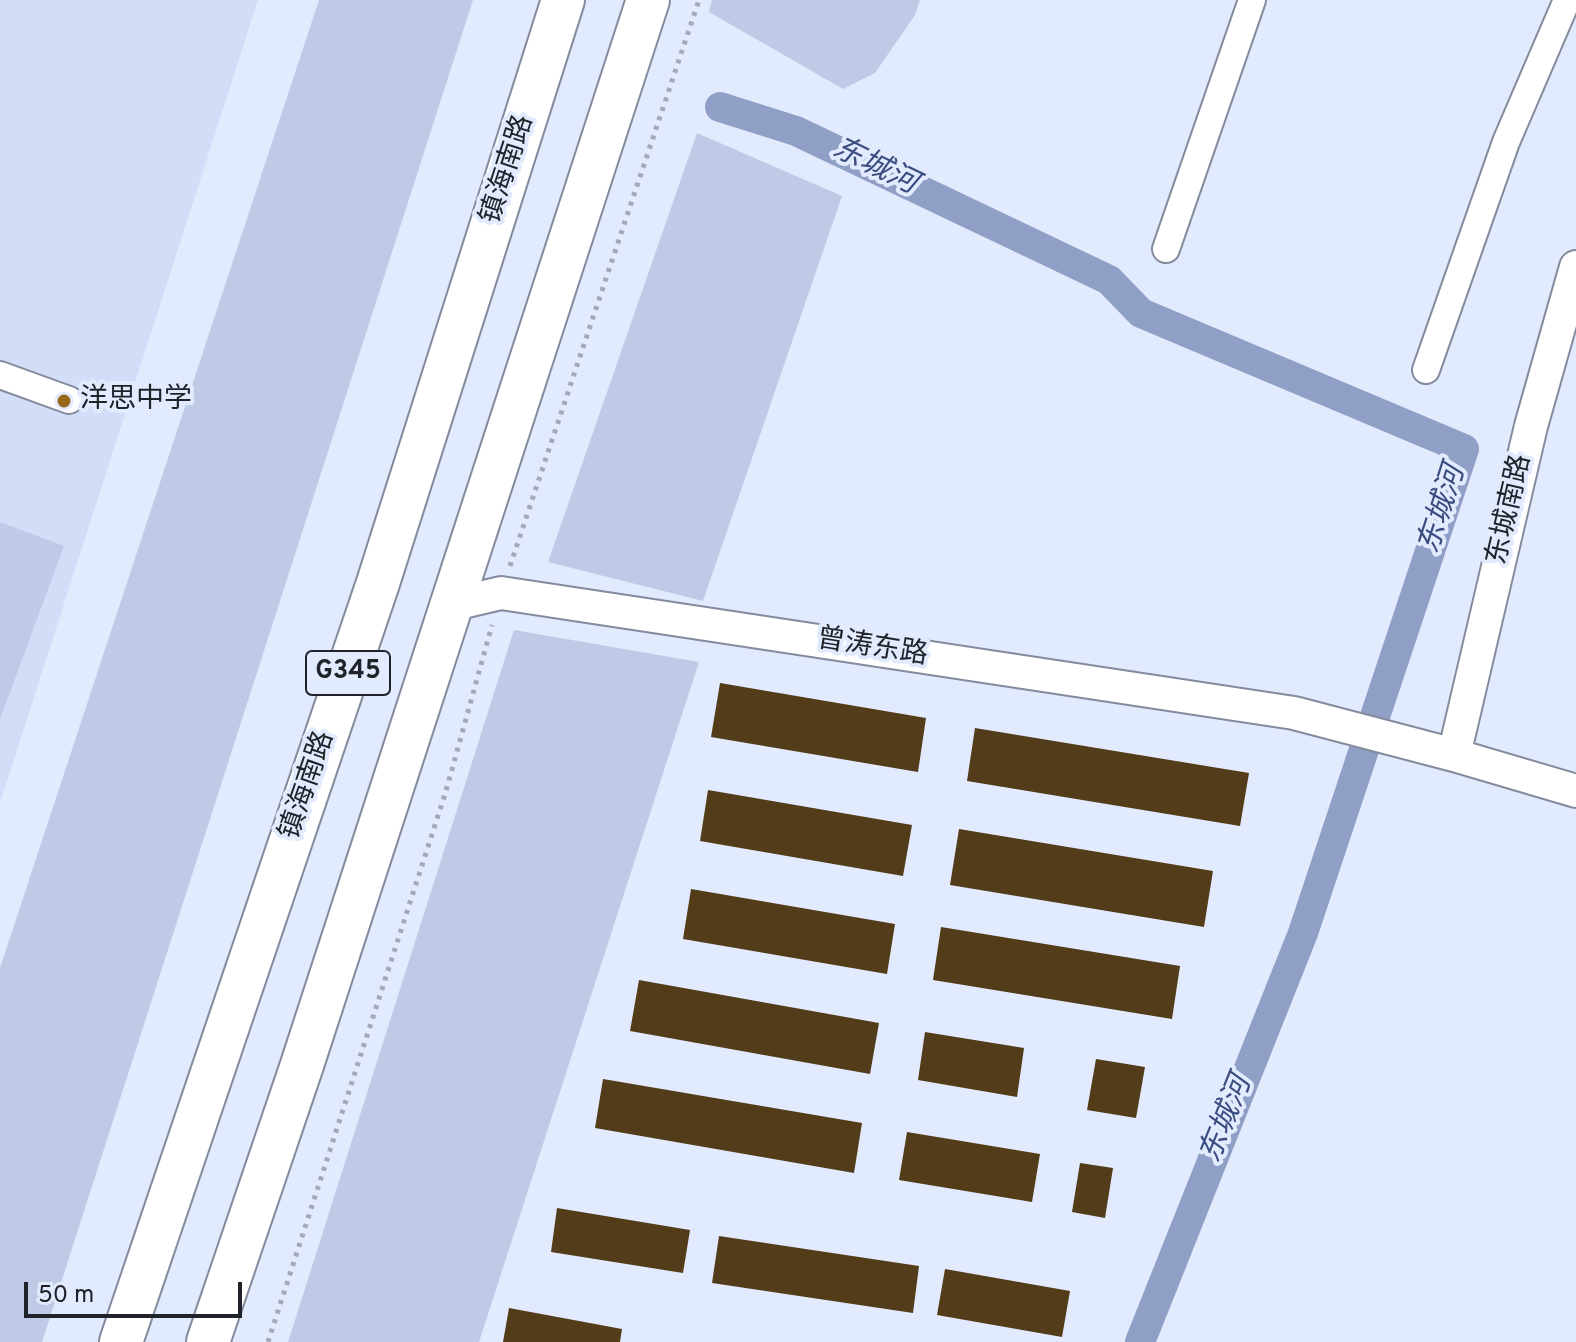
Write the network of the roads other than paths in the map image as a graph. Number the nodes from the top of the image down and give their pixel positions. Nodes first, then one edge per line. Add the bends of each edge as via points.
1 (563, 0) edge
2 (648, 0) edge
3 (1252, 0) edge
4 (1567, 0) edge
5 (1166, 249) dead end
6 (1576, 267) edge
7 (1426, 370) dead end
8 (0, 375) edge
9 (69, 400) dead end
10 (450, 605) junction
11 (1454, 755) junction
12 (1576, 791) edge
13 (121, 1342) edge
14 (208, 1342) edge

1 - 13 highway, 镇海南路 / G345 via 378,583
2 - 10 highway, G345
3 - 5 street
4 - 7 street via 1506,142
6 - 11 street, 东城南路 via 1531,426
8 - 9 street
10 - 11 street, 曾涛东路 via 501,593 1294,713
10 - 14 highway, G345
11 - 12 street

